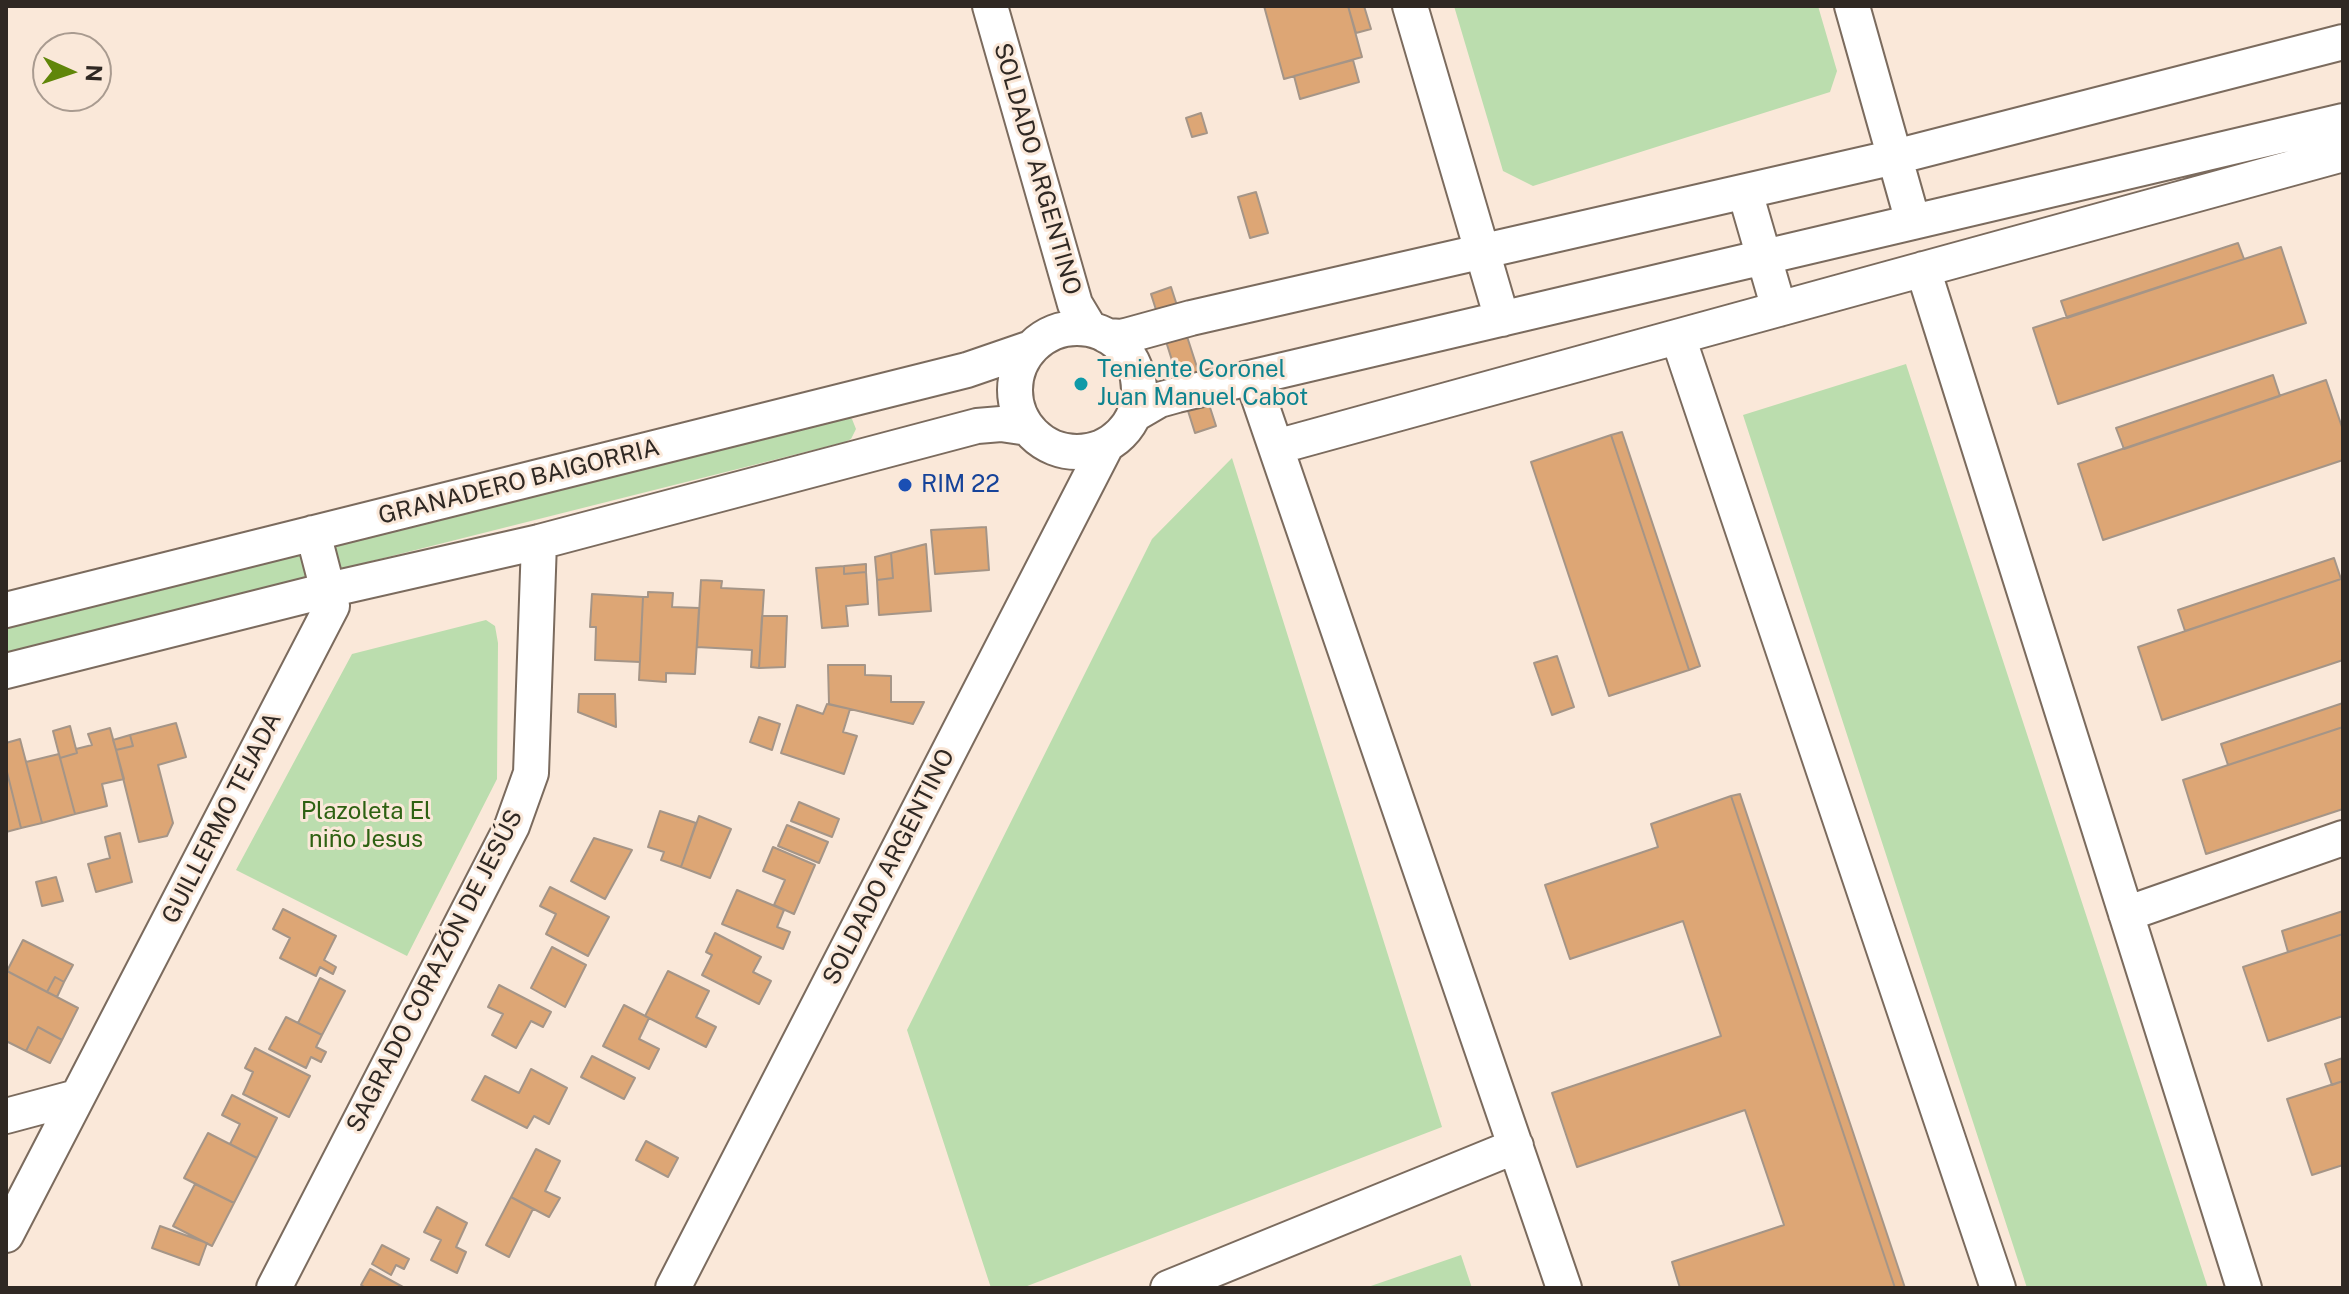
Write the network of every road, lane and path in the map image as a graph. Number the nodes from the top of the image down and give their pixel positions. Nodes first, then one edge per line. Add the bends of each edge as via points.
1 (990, 6) edge
2 (1410, 6) edge
3 (1852, 6) edge
4 (2343, 42) edge
5 (2343, 121) edge
6 (1895, 157) junction
7 (2342, 157) edge
8 (1745, 192) junction
9 (1913, 222) junction
10 (1482, 252) junction
11 (1764, 257) junction
12 (1923, 269) junction
13 (1779, 309) junction
14 (1502, 319) junction
15 (1099, 333) junction
16 (1678, 337) junction
17 (1031, 348) junction
18 (1252, 378) junction
19 (1135, 414) junction
20 (1028, 428) junction
21 (1106, 446) junction
22 (1276, 447) junction
23 (313, 533) junction
24 (539, 542) junction
25 (328, 590) junction
26 (6, 610) edge
27 (6, 671) edge
28 (2343, 838) edge
29 (2126, 914) junction
30 (77, 1097) junction
31 (6, 1116) edge
32 (1516, 1146) junction
33 (6, 1235) edge
34 (274, 1288) edge
35 (673, 1288) edge
36 (1168, 1288) edge
37 (1564, 1288) edge
38 (1998, 1288) edge
39 (2244, 1288) edge

1 - 15 street, SOLDADO ARGENTINO via 1075,304
2 - 10 street
3 - 6 street
4 - 6 street, GRANADERO BAIGORRIA
5 - 9 street
6 - 8 street, GRANADERO BAIGORRIA
6 - 9 street
7 - 12 street
8 - 10 street, GRANADERO BAIGORRIA
8 - 11 street
9 - 11 street
10 - 14 street
10 - 15 street, GRANADERO BAIGORRIA via 1122,337
11 - 13 street
11 - 14 street
12 - 13 street
12 - 29 street
13 - 16 street
14 - 18 street
15 - 17 street, GRANADERO BAIGORRIA via 1069,328
15 - 19 street via 1126,352 1136,371
16 - 22 street
16 - 38 street
17 - 20 street via 1019,366 1014,388
17 - 23 street, GRANADERO BAIGORRIA via 967,370
18 - 19 street via 1159,400
18 - 22 street
19 - 21 street
20 - 21 street via 1043,443 1064,451
20 - 24 street via 977,426
21 - 35 street, SOLDADO ARGENTINO
22 - 32 street
23 - 25 street, GUILLERMO TEJADA
23 - 26 street, GRANADERO BAIGORRIA
24 - 25 street
24 - 34 street, SAGRADO CORAZÓN DE JESÚS via 531,773 517,813
25 - 27 street
25 - 30 street, GUILLERMO TEJADA via 332,606
28 - 29 street
29 - 39 street
30 - 31 street
30 - 33 street, GUILLERMO TEJADA
32 - 36 street
32 - 37 street

